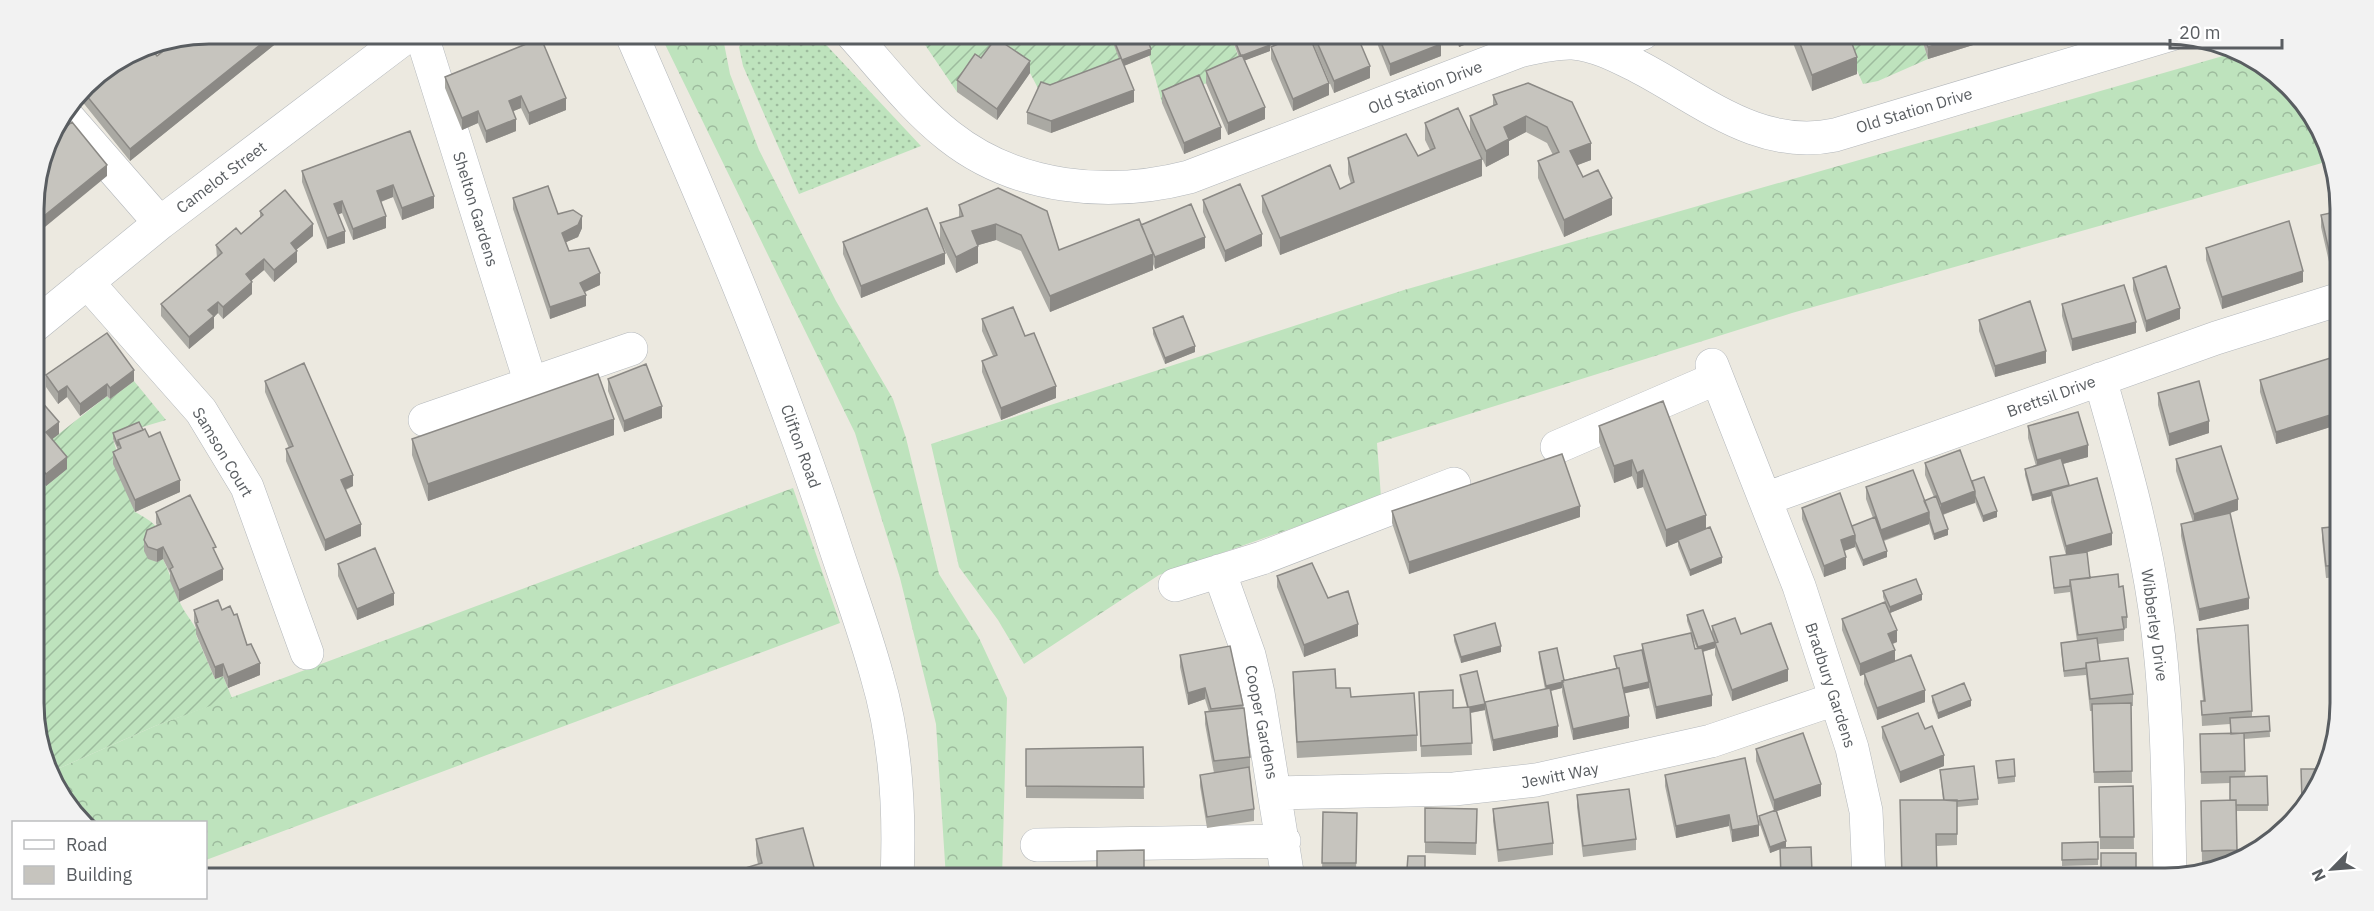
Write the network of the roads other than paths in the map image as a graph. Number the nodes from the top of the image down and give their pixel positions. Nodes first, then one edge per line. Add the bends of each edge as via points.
1 (398, 43) edge
2 (424, 43) edge
3 (636, 43) edge
4 (860, 43) edge
5 (1617, 43) edge
6 (2142, 43) edge
7 (1601, 49) junction
8 (70, 119) edge
9 (160, 223) junction
10 (87, 282) junction
11 (2331, 302) edge
12 (44, 318) edge
13 (631, 349) dead end
14 (2100, 379) junction
15 (531, 384) junction
16 (425, 420) dead end
17 (1557, 447) dead end
18 (1454, 484) dead end
19 (1765, 499) junction
20 (1219, 571) junction
21 (1174, 585) dead end
22 (307, 653) dead end
23 (1835, 699) junction
24 (1275, 793) junction
25 (1284, 841) junction
26 (1037, 845) dead end
27 (1287, 867) edge
28 (1868, 867) edge
29 (2170, 867) edge
30 (897, 868) edge

1 - 9 street, Camelot Street
2 - 15 street, Shelton Gardens
3 - 30 street, Clifton Road via 801,441 878,676 897,795
4 - 7 street, Old Station Drive via 951,137 1026,175 1096,189 1136,188 1189,177 1519,51 1560,44
5 - 7 street
6 - 7 street, Old Station Drive via 1835,135 1806,139 1782,138 1755,130
8 - 9 street
9 - 10 street, Camelot Street
10 - 12 street, Camelot Street
10 - 22 street, Samson Court via 201,411 247,487
11 - 14 street, Brettsil Drive
13 - 15 street
14 - 19 street, Brettsil Drive
14 - 29 street, Wibberley Drive via 2132,493 2155,609 2166,710
15 - 16 street
17 - 19 street, Bradbury Gardens via 1715,372
18 - 20 street
19 - 23 street, Bradbury Gardens via 1799,586
20 - 21 street
20 - 24 street, Cooper Gardens via 1249,655
23 - 24 street, Jewitt Way via 1711,741 1536,780 1463,789
23 - 28 street, Bradbury Gardens via 1862,783
24 - 25 street, Cooper Gardens
25 - 26 street
25 - 27 street, Cooper Gardens

